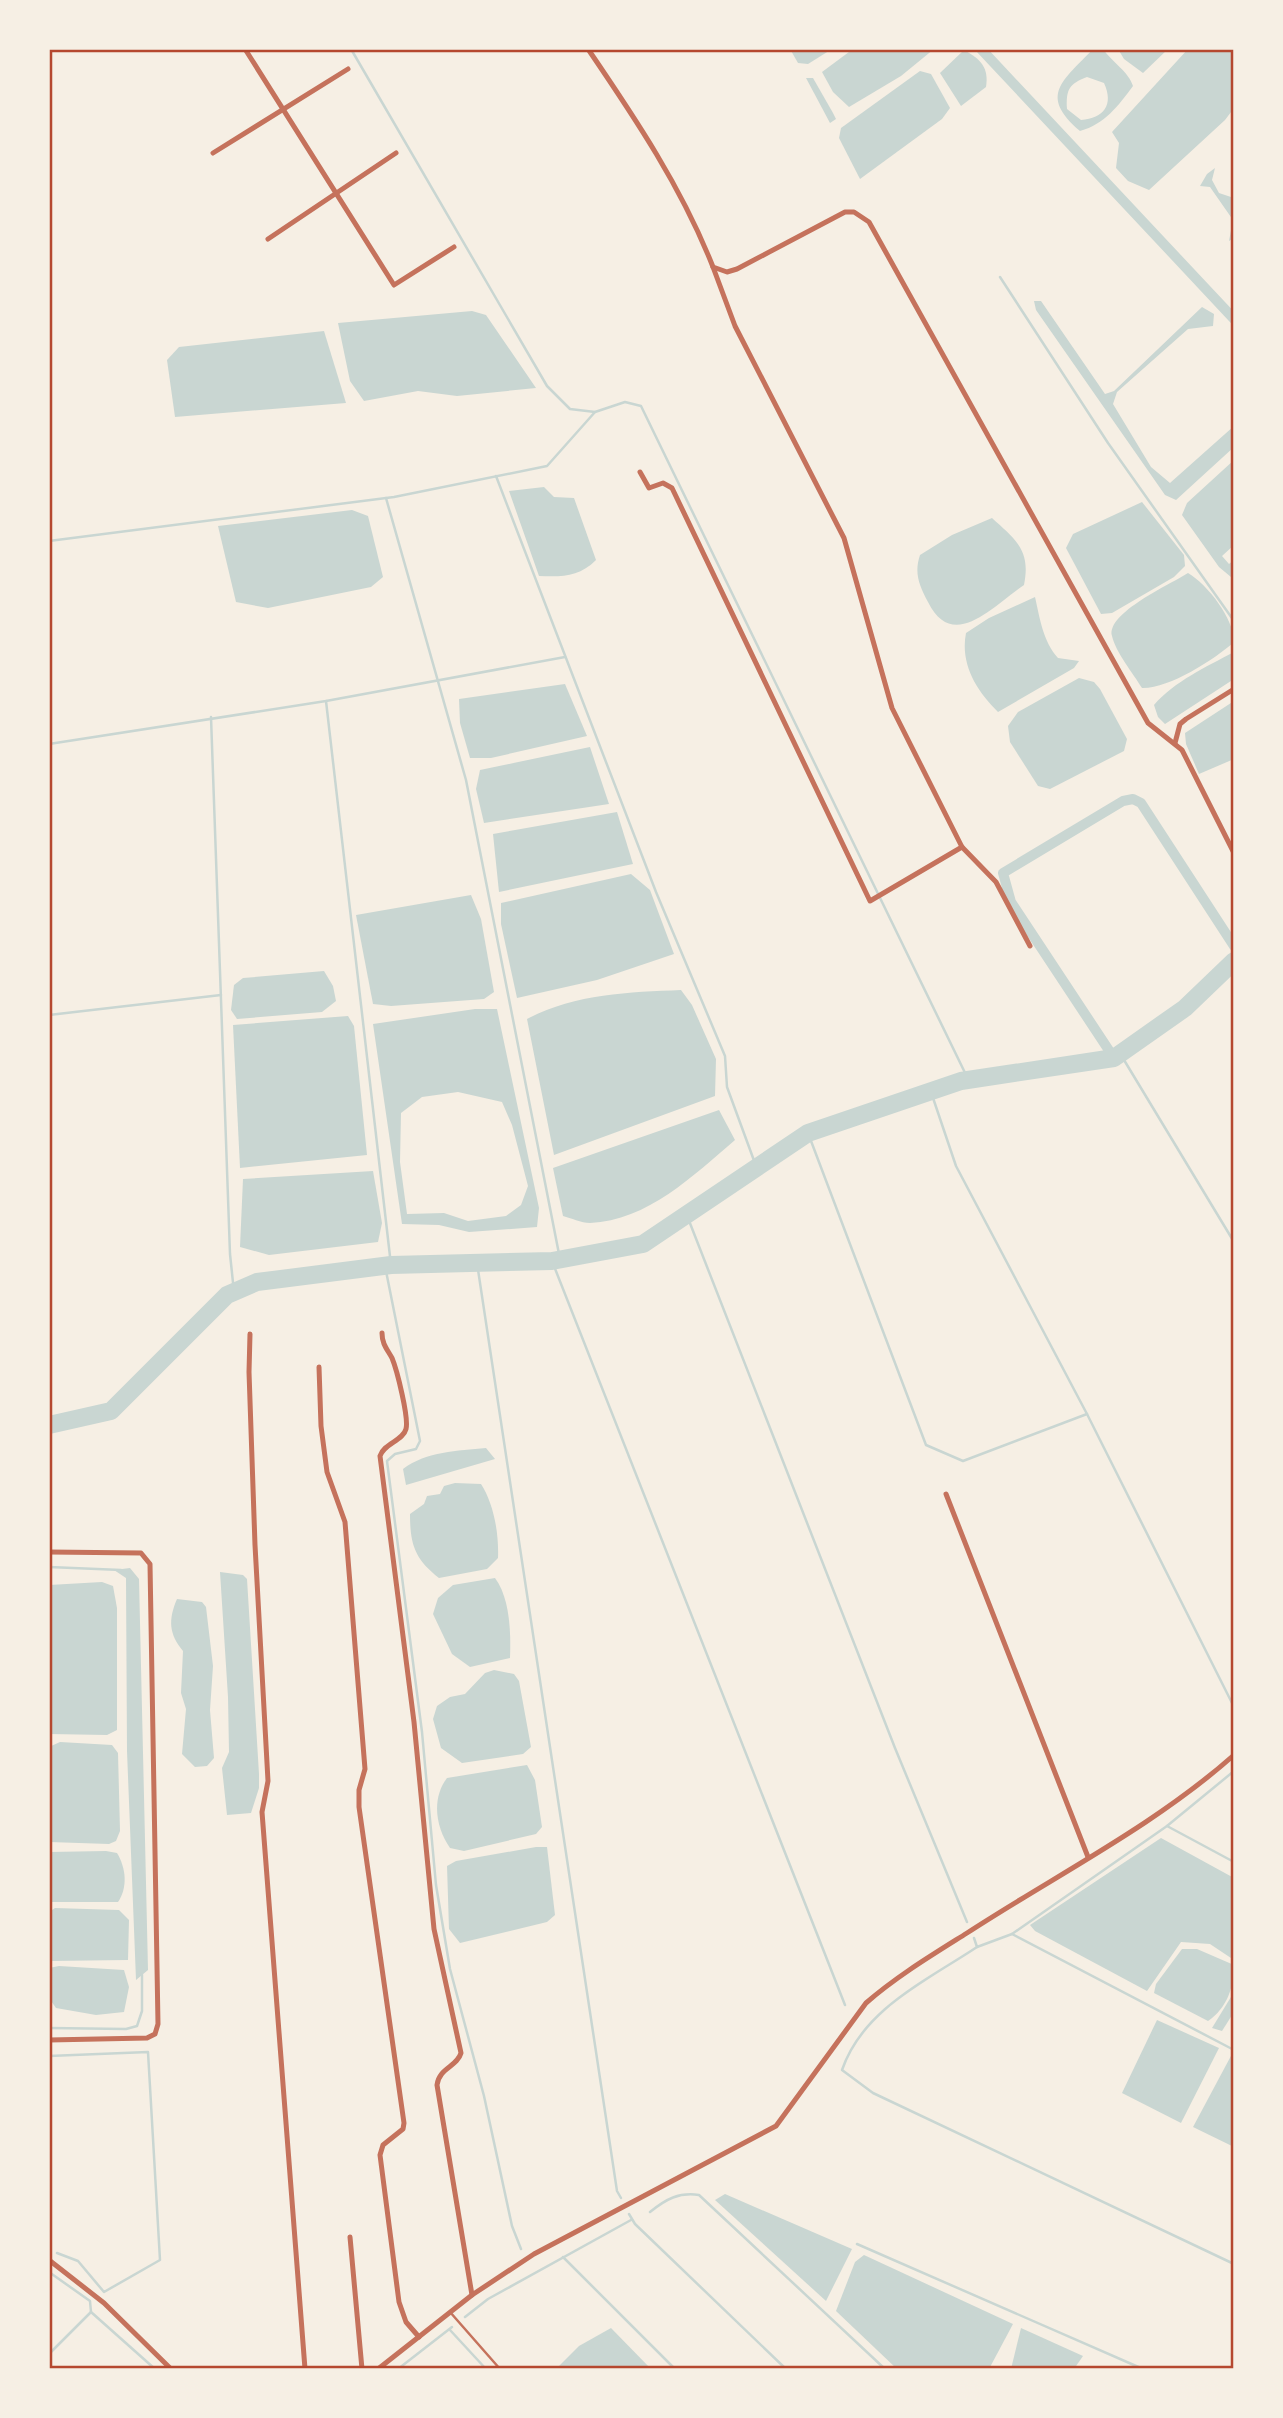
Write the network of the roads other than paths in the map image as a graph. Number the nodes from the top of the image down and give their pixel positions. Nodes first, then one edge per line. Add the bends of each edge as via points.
1 (245, 49) edge
2 (588, 49) edge
3 (348, 69) dead end
4 (283, 110) junction
5 (213, 153) dead end
6 (396, 153) dead end
7 (336, 193) junction
8 (268, 239) dead end
9 (454, 247) dead end
10 (713, 267) junction
11 (640, 472) dead end
12 (1234, 690) edge
13 (1175, 743) junction
14 (962, 848) junction
15 (1234, 853) edge
16 (1030, 946) dead end
17 (382, 1333) dead end
18 (250, 1334) dead end
19 (319, 1367) dead end
20 (946, 1494) dead end
21 (49, 1552) edge
22 (1234, 1755) edge
23 (1088, 1857) junction
24 (49, 2040) edge
25 (350, 2237) dead end
26 (49, 2260) edge
27 (472, 2295) junction
28 (450, 2312) junction
29 (419, 2337) junction
30 (171, 2369) edge
31 (305, 2369) edge
32 (362, 2369) edge
33 (378, 2369) edge
34 (500, 2369) edge

1 - 4 street
2 - 10 street via 665,168
3 - 4 street
4 - 5 street
4 - 7 street
6 - 7 street
7 - 8 street
7 - 9 street via 394,285
10 - 13 street via 727,272 737,269 845,212 869,222 1148,723
10 - 14 street via 735,326 844,538 888,698
11 - 14 street via 649,488 663,483 672,488 870,901
12 - 13 street via 1180,724
13 - 15 street
14 - 16 street via 996,882
17 - 27 street via 406,1425 402,1436 384,1446 380,1456 414,1721 434,1929 461,2053 460,2059 443,2071 438,2085
18 - 31 street via 268,1781 262,1812
19 - 29 street via 327,1472 343,1509 354,1598 365,1769 359,1807 404,2123 383,2145 380,2155 399,2302 406,2322
20 - 23 street
21 - 24 street via 141,1553 150,1564 158,2024 155,2034 147,2038
22 - 23 street via 1182,1797
23 - 27 street via 883,1988 866,2003 776,2126 534,2254
25 - 32 street
26 - 30 street via 104,2303
27 - 28 street
28 - 29 street
28 - 34 lane
29 - 33 street

